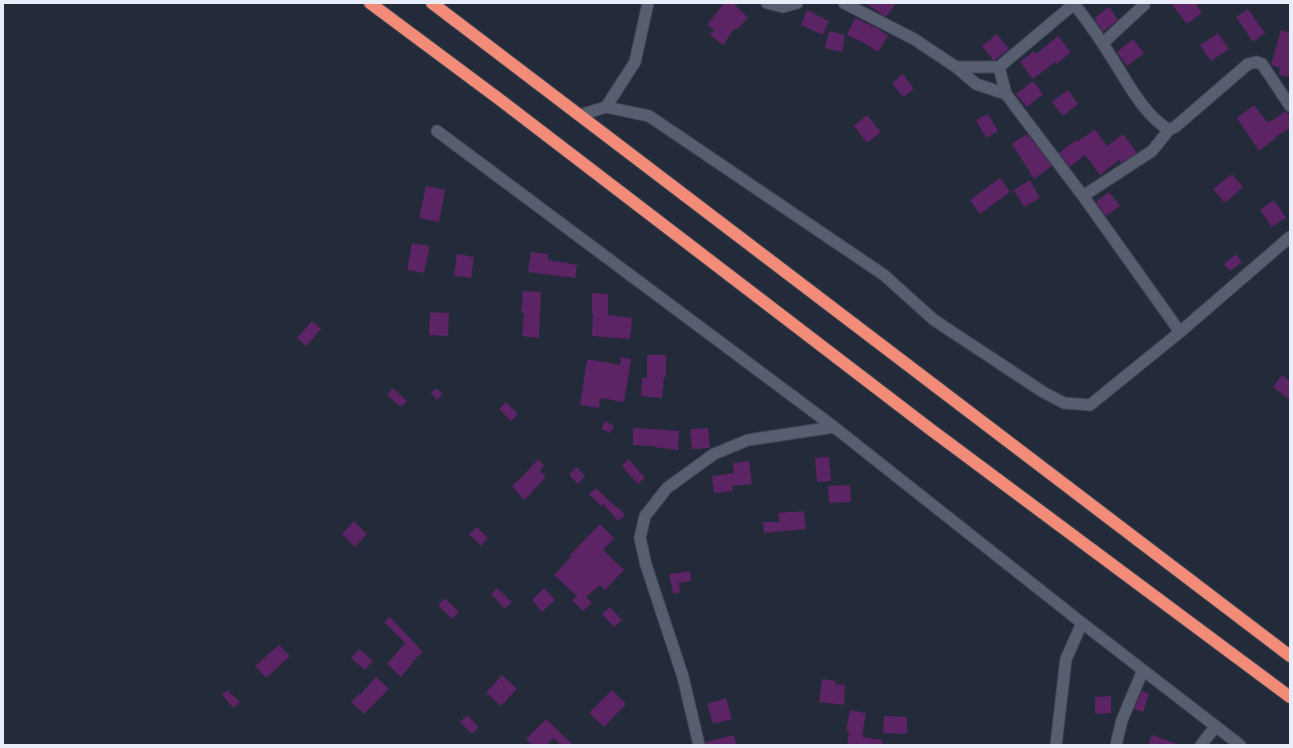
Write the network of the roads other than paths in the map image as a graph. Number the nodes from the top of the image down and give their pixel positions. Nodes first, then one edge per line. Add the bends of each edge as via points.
1 (370, 3) edge
2 (432, 3) edge
3 (648, 3) edge
4 (767, 3) edge
5 (797, 3) edge
6 (844, 3) edge
7 (1074, 4) edge
8 (1145, 4) edge
9 (1102, 43) junction
10 (956, 67) junction
11 (999, 67) junction
12 (1006, 94) junction
13 (1290, 106) edge
14 (606, 107) junction
15 (580, 114) junction
16 (1169, 130) junction
17 (437, 131) dead end
18 (1083, 196) junction
19 (1290, 236) edge
20 (1180, 332) junction
21 (834, 427) junction
22 (1082, 622) junction
23 (1290, 656) edge
24 (1144, 670) junction
25 (1290, 697) edge
26 (1216, 726) junction
27 (700, 745) edge
28 (1056, 745) edge
29 (1116, 745) edge
30 (1201, 745) edge
31 (1240, 745) edge

1 - 25 highway via 930,429
2 - 15 highway
3 - 14 street via 635,62
4 - 5 street via 783,7
6 - 10 street via 914,39
7 - 9 street
7 - 11 street
8 - 9 street
9 - 16 street via 1138,100
10 - 11 street
10 - 12 street via 976,84
11 - 12 street
12 - 18 street
13 - 16 street via 1262,64 1256,62 1248,64
14 - 15 street
14 - 20 street via 649,116 884,275 934,320 1043,392 1064,403 1090,405
15 - 23 highway
16 - 18 street via 1152,151
17 - 21 street
18 - 20 street
19 - 20 street
21 - 22 street
21 - 27 street via 748,440 714,454 667,488 645,516 640,538 646,565 683,677
22 - 24 street
22 - 28 street via 1066,659
24 - 26 street
24 - 29 street via 1122,720
26 - 30 street
26 - 31 street

